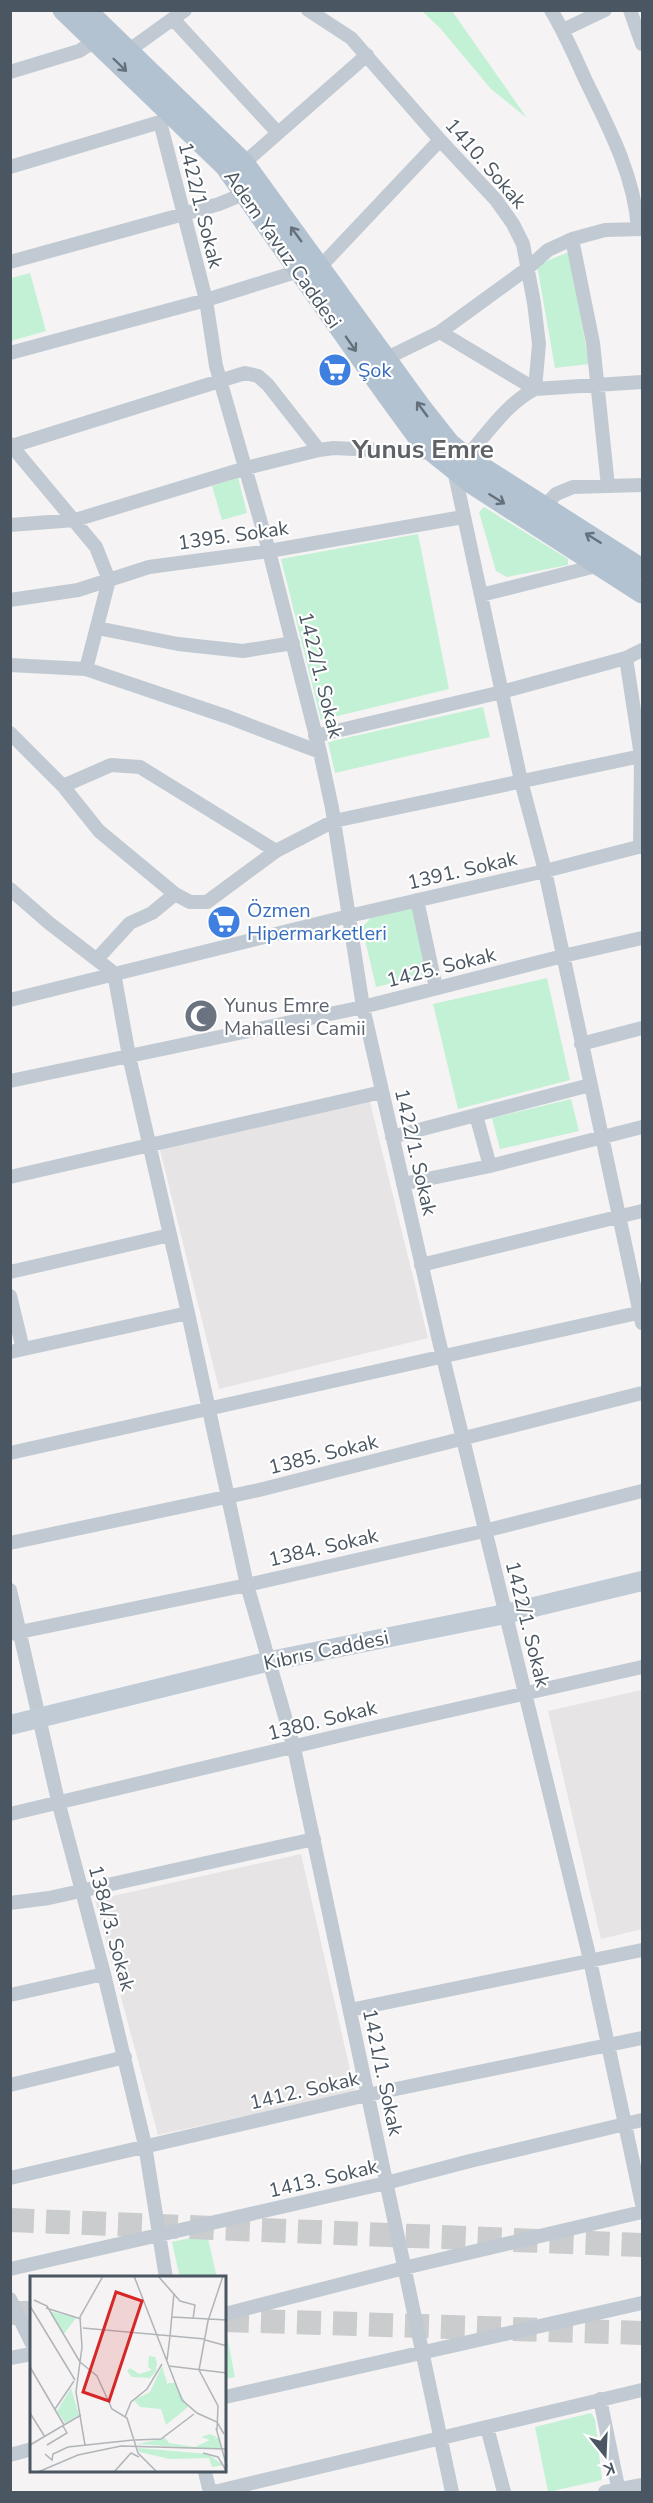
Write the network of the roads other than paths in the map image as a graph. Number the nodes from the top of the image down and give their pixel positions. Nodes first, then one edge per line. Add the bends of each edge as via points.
1 (63, 10) edge
2 (86, 10) edge
3 (185, 10) edge
4 (308, 10) edge
5 (551, 10) edge
6 (605, 10) edge
7 (630, 10) edge
8 (174, 20) junction
9 (562, 30) junction
10 (95, 41) junction
11 (642, 44) edge
12 (128, 51) junction
13 (367, 55) junction
14 (10, 72) edge
15 (164, 116) junction
16 (278, 133) junction
17 (440, 140) junction
18 (244, 163) junction
19 (10, 167) edge
20 (246, 193) junction
21 (184, 214) junction
22 (640, 228) edge
23 (572, 239) junction
24 (10, 262) edge
25 (528, 268) junction
26 (310, 269) junction
27 (206, 300) junction
28 (440, 332) junction
29 (10, 353) edge
30 (387, 358) junction
31 (220, 380) junction
32 (642, 382) edge
33 (598, 385) junction
34 (535, 389) junction
35 (11, 445) edge
36 (319, 450) junction
37 (434, 453) junction
38 (460, 463) junction
39 (246, 468) junction
40 (642, 485) edge
41 (608, 486) junction
42 (544, 507) junction
43 (463, 517) junction
44 (75, 520) junction
45 (10, 525) edge
46 (269, 551) junction
47 (600, 565) junction
48 (642, 569) edge
49 (109, 580) junction
50 (642, 593) edge
51 (481, 595) junction
52 (10, 600) edge
53 (98, 628) junction
54 (293, 643) junction
55 (642, 650) edge
56 (626, 658) junction
57 (10, 666) edge
58 (86, 669) junction
59 (502, 692) junction
60 (10, 734) edge
61 (315, 736) junction
62 (320, 752) junction
63 (641, 756) edge
64 (521, 781) junction
65 (63, 786) junction
66 (334, 821) junction
67 (641, 846) edge
68 (276, 851) junction
69 (545, 871) junction
70 (10, 889) edge
71 (175, 894) junction
72 (417, 900) junction
73 (349, 916) junction
74 (642, 938) edge
75 (563, 956) junction
76 (98, 959) junction
77 (114, 973) junction
78 (436, 988) junction
79 (10, 1000) edge
80 (363, 1007) junction
81 (642, 1028) edge
82 (582, 1044) junction
83 (129, 1056) junction
84 (10, 1081) edge
85 (590, 1084) junction
86 (382, 1092) junction
87 (476, 1115) junction
88 (642, 1127) edge
89 (601, 1136) junction
90 (392, 1137) junction
91 (150, 1145) junction
92 (490, 1166) junction
93 (10, 1177) edge
94 (403, 1184) junction
95 (642, 1211) edge
96 (619, 1216) junction
97 (170, 1235) junction
98 (421, 1265) junction
99 (10, 1272) edge
100 (10, 1296) edge
101 (189, 1313) junction
102 (642, 1316) edge
103 (17, 1350) edge
104 (442, 1355) junction
105 (642, 1393) edge
106 (209, 1410) junction
107 (462, 1438) junction
108 (10, 1453) edge
109 (642, 1491) edge
110 (228, 1496) junction
111 (484, 1530) junction
112 (10, 1543) edge
113 (642, 1581) edge
114 (247, 1585) junction
115 (10, 1590) edge
116 (505, 1614) junction
117 (15, 1632) edge
118 (270, 1661) junction
119 (642, 1667) edge
120 (525, 1693) junction
121 (39, 1719) junction
122 (10, 1725) edge
123 (294, 1748) junction
124 (58, 1801) junction
125 (10, 1814) edge
126 (314, 1839) junction
127 (82, 1890) junction
128 (10, 1903) edge
129 (642, 1950) edge
130 (591, 1962) junction
131 (104, 1974) junction
132 (10, 1995) edge
133 (350, 2010) junction
134 (642, 2038) edge
135 (609, 2045) junction
136 (124, 2057) junction
137 (10, 2085) edge
138 (367, 2095) junction
139 (642, 2120) edge
140 (626, 2124) junction
141 (145, 2145) junction
142 (10, 2178) edge
143 (386, 2183) junction
144 (642, 2204) edge
145 (642, 2212) edge
146 (158, 2236) junction
147 (404, 2268) junction
148 (10, 2269) edge
149 (166, 2276) edge
150 (10, 2299) edge
151 (642, 2303) edge
152 (226, 2314) edge
153 (30, 2340) edge
154 (421, 2352) junction
155 (30, 2354) edge
156 (10, 2358) edge
157 (642, 2390) edge
158 (226, 2397) edge
159 (600, 2399) junction
160 (488, 2427) junction
161 (440, 2438) junction
162 (30, 2450) edge
163 (10, 2455) edge
164 (205, 2473) edge
165 (642, 2484) edge
166 (614, 2492) edge
167 (212, 2493) edge
168 (452, 2493) edge
169 (504, 2493) edge

1 - 10 main road, Adem Yavuz Caddesi
2 - 12 main road, Adem Yavuz Caddesi
3 - 8 street
4 - 13 street, 1410. Sokak via 351,38
5 - 9 street
6 - 9 street
7 - 11 street
8 - 12 street
8 - 16 street
9 - 22 street via 616,143
10 - 14 street via 79,51
10 -> 15 main road, Adem Yavuz Caddesi
12 - 18 main road, Adem Yavuz Caddesi
13 - 16 street
13 - 17 street, 1410. Sokak
15 - 19 street
15 - 20 main road, Adem Yavuz Caddesi via 225,166
15 - 21 street, 1422/1. Sokak
16 - 18 street
17 - 25 street, 1410. Sokak via 513,224 523,244
17 - 26 street
26 -> 18 main road, Adem Yavuz Caddesi
20 - 21 street
20 - 26 main road, Adem Yavuz Caddesi
21 - 24 street
21 - 27 street, 1422/1. Sokak
22 - 23 street via 605,230
23 - 25 street via 548,250
23 - 33 street
25 - 28 street
25 - 34 street, 1410. Sokak via 539,344
26 - 27 street
26 - 30 main road, Adem Yavuz Caddesi
26 -> 37 main road, Adem Yavuz Caddesi via 387,395
27 - 29 street
27 - 31 street, 1422/1. Sokak
28 - 30 street
28 - 34 street
38 -> 30 main road, Adem Yavuz Caddesi
31 - 35 street
31 - 36 street via 245,373 258,376
31 - 39 street, 1422/1. Sokak
32 - 33 street
33 - 34 street
33 - 41 street
34 - 38 street via 511,407
35 - 44 street
36 - 37 street
36 - 39 street
37 - 38 main road, Adem Yavuz Caddesi
38 - 42 main road, Adem Yavuz Caddesi
38 - 43 street
38 -> 47 main road, Adem Yavuz Caddesi
39 - 44 street
39 - 46 street, 1422/1. Sokak
40 - 41 street
41 - 42 street via 573,488 556,494
48 -> 42 main road, Adem Yavuz Caddesi
43 - 46 street, 1395. Sokak
43 - 51 street
44 - 45 street
44 - 49 street via 96,547
46 - 49 street, 1395. Sokak via 149,567
46 - 54 street, 1422/1. Sokak
47 - 50 main road, Adem Yavuz Caddesi
47 - 51 street
49 - 52 street, 1395. Sokak via 78,590
49 - 53 street
51 - 59 street
53 - 54 street via 177,644 243,651
53 - 58 street
54 - 61 street, 1422/1. Sokak
55 - 56 street
56 - 59 street
56 - 63 street
57 - 58 street
58 - 62 street
59 - 61 street
59 - 64 street
60 - 65 street
61 - 62 street, 1422/1. Sokak
62 - 66 street, 1422/1. Sokak
63 - 64 street
63 - 67 street
64 - 66 street
64 - 69 street
65 - 68 street via 111,765 140,767
65 - 71 street via 99,831
66 - 68 street
66 - 73 street, 1422/1. Sokak
67 - 69 street, 1391. Sokak
68 - 71 street via 207,902 190,902
69 - 72 street, 1391. Sokak
69 - 75 street
70 - 76 street
71 - 76 street via 152,913 130,923
72 - 73 street, 1391. Sokak
72 - 78 street
73 - 77 street, 1391. Sokak
73 - 80 street, 1422/1. Sokak
74 - 75 street, 1425. Sokak
75 - 78 street, 1425. Sokak
75 - 82 street
76 - 77 street
77 - 79 street, 1391. Sokak
77 - 83 street, 1421/1. Sokak
78 - 80 street, 1425. Sokak
80 - 83 street, 1425. Sokak
80 - 86 street, 1422/1. Sokak
81 - 82 street
82 - 85 street
83 - 84 street, 1425. Sokak
83 - 91 street, 1421/1. Sokak
85 - 87 street
85 - 89 street
86 - 90 street, 1422/1. Sokak
86 - 91 street
87 - 90 street
87 - 92 street
88 - 89 street
89 - 92 street
89 - 96 street
90 - 94 street, 1422/1. Sokak
91 - 93 street
91 - 97 street, 1421/1. Sokak
92 - 94 street
94 - 98 street, 1422/1. Sokak
95 - 96 street
96 - 98 street
96 - 102 street
97 - 99 street
97 - 101 street, 1421/1. Sokak
98 - 104 street, 1422/1. Sokak
100 - 103 street
101 - 103 street
101 - 106 street, 1421/1. Sokak
102 - 104 street
104 - 106 street
104 - 107 street, 1422/1. Sokak
105 - 107 street, 1385. Sokak
106 - 108 street
106 - 110 street, 1421/1. Sokak
107 - 110 street, 1385. Sokak
107 - 111 street, 1422/1. Sokak
109 - 111 street, 1384. Sokak
110 - 112 street, 1385. Sokak
110 - 114 street, 1421/1. Sokak
111 - 114 street, 1384. Sokak
111 - 116 street, 1422/1. Sokak
113 - 116 main road, Kıbrıs Caddesi
114 - 117 street, 1384. Sokak
114 - 118 street, 1421/1. Sokak
115 - 117 street, 1384/3. Sokak
116 - 118 main road, Kıbrıs Caddesi
116 - 120 street, 1422/1. Sokak
117 - 121 street, 1384/3. Sokak
118 - 121 main road, Kıbrıs Caddesi
118 - 123 street, 1421/1. Sokak
119 - 120 street, 1380. Sokak
120 - 123 street, 1380. Sokak
120 - 130 street, 1422/1. Sokak
121 - 122 main road, Kıbrıs Caddesi
121 - 124 street, 1384/3. Sokak
123 - 124 street, 1380. Sokak
123 - 126 street, 1421/1. Sokak
124 - 125 street, 1380. Sokak
124 - 127 street, 1384/3. Sokak
126 - 127 street
126 - 133 street, 1421/1. Sokak
127 - 128 street
127 - 131 street, 1384/3. Sokak
129 - 130 street
130 - 133 street
130 - 135 street, 1422/1. Sokak
131 - 132 street
131 - 136 street, 1384/3. Sokak
133 - 138 street, 1421/1. Sokak
134 - 135 street, 1412. Sokak
135 - 138 street, 1412. Sokak
135 - 140 street, 1422/1. Sokak
136 - 137 street
136 - 141 street, 1384/3. Sokak
138 - 141 street, 1412. Sokak
138 - 143 street, 1421/1. Sokak
139 - 140 street, 1413. Sokak
140 - 143 street, 1413. Sokak
140 - 144 street, 1422/1. Sokak
141 - 142 street, 1412. Sokak
141 - 146 street, 1384/3. Sokak
143 - 146 street, 1413. Sokak
143 - 147 street, 1421/1. Sokak
145 - 147 street
146 - 148 street, 1413. Sokak
146 - 149 street, 1384/3. Sokak
147 - 152 street
147 - 154 street, 1421/1. Sokak
150 - 153 street
151 - 154 street
154 - 158 street
154 - 161 street, 1421/1. Sokak
155 - 156 street
157 - 159 street
159 - 160 street
159 - 166 street
160 - 161 street
160 - 169 street
161 - 167 street
161 - 168 street, 1421/1. Sokak
162 - 163 street
164 - 167 street
165 - 166 street

